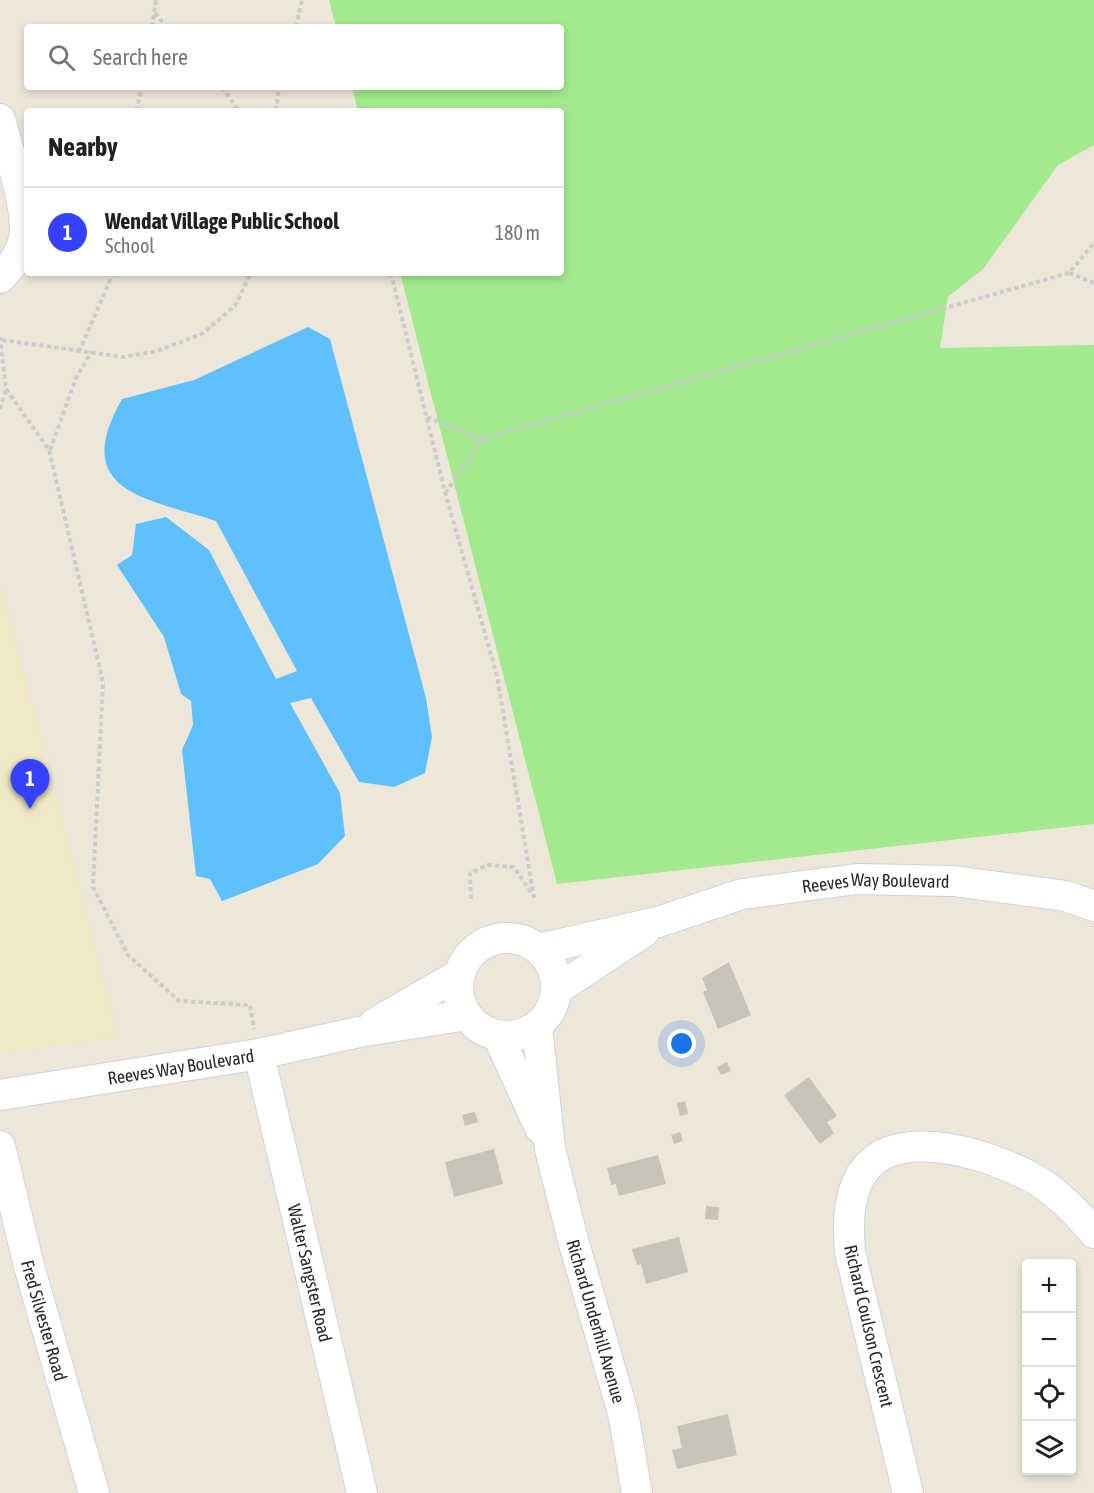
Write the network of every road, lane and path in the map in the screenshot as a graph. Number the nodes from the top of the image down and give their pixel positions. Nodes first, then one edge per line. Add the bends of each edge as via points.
1 (156, 0) edge
2 (302, 0) edge
3 (154, 13) junction
4 (152, 24) edge
5 (164, 24) edge
6 (297, 24) edge
7 (141, 90) edge
8 (224, 90) edge
9 (279, 90) edge
10 (137, 108) edge
11 (236, 108) edge
12 (276, 108) edge
13 (0, 119) edge
14 (1094, 243) edge
15 (1069, 273) junction
16 (112, 276) edge
17 (250, 276) edge
18 (392, 276) edge
19 (0, 278) edge
20 (1094, 283) edge
21 (1, 338) edge
22 (92, 351) junction
23 (79, 352) junction
24 (6, 389) junction
25 (0, 409) edge
26 (427, 417) junction
27 (480, 439) junction
28 (49, 450) junction
29 (445, 492) junction
30 (471, 899) dead end
31 (1094, 906) edge
32 (658, 922) junction
33 (539, 949) junction
34 (460, 974) junction
35 (556, 990) junction
36 (467, 1016) junction
37 (537, 1026) junction
38 (359, 1032) junction
39 (498, 1036) junction
40 (259, 1054) junction
41 (0, 1095) edge
42 (0, 1146) edge
43 (550, 1149) junction
44 (1094, 1233) edge
45 (94, 1493) edge
46 (362, 1493) edge
47 (637, 1493) edge
48 (908, 1493) edge

1 - 3 path
2 - 6 path
3 - 4 path
3 - 5 path
7 - 10 path
8 - 11 path
9 - 12 path
13 - 19 street via 22,206 24,237 15,264
14 - 15 path
15 - 20 path
15 - 27 path
16 - 23 path
17 - 22 path via 235,306 202,334 157,351 123,357
18 - 26 path
21 - 23 path
21 - 24 path
22 - 23 path
22 - 28 path via 76,378
24 - 25 path
24 - 28 path
26 - 27 path
26 - 29 path
27 - 29 path
28 - 40 path via 103,682 93,888 128,955 179,1001 250,1005
29 - 30 path via 496,676 534,897 514,867 488,865 470,873
31 - 32 street, Reeves Way Boulevard via 1066,896 953,881 857,879 742,894
32 - 33 street, Reeves Way Boulevard
32 - 35 street, Reeves Way Boulevard
33 - 34 street via 525,941 493,940 466,960
33 - 35 street via 555,975
34 - 36 street via 460,1003
34 - 38 street, Reeves Way Boulevard
35 - 37 street via 547,1016
36 - 38 street, Reeves Way Boulevard
36 - 39 street
37 - 39 street via 526,1033
37 - 43 street, Richard Underhill Avenue
38 - 40 street, Reeves Way Boulevard
39 - 43 street, Richard Underhill Avenue
40 - 41 street, Reeves Way Boulevard
40 - 46 street, Walter Sangster Road
42 - 45 street, Fred Silvester Road via 29,1266
43 - 47 street, Richard Underhill Avenue via 623,1413
44 - 48 street, Richard Coulson Crescent via 1071,1206 1030,1176 973,1152 922,1146 893,1151 867,1168 847,1218 850,1252

